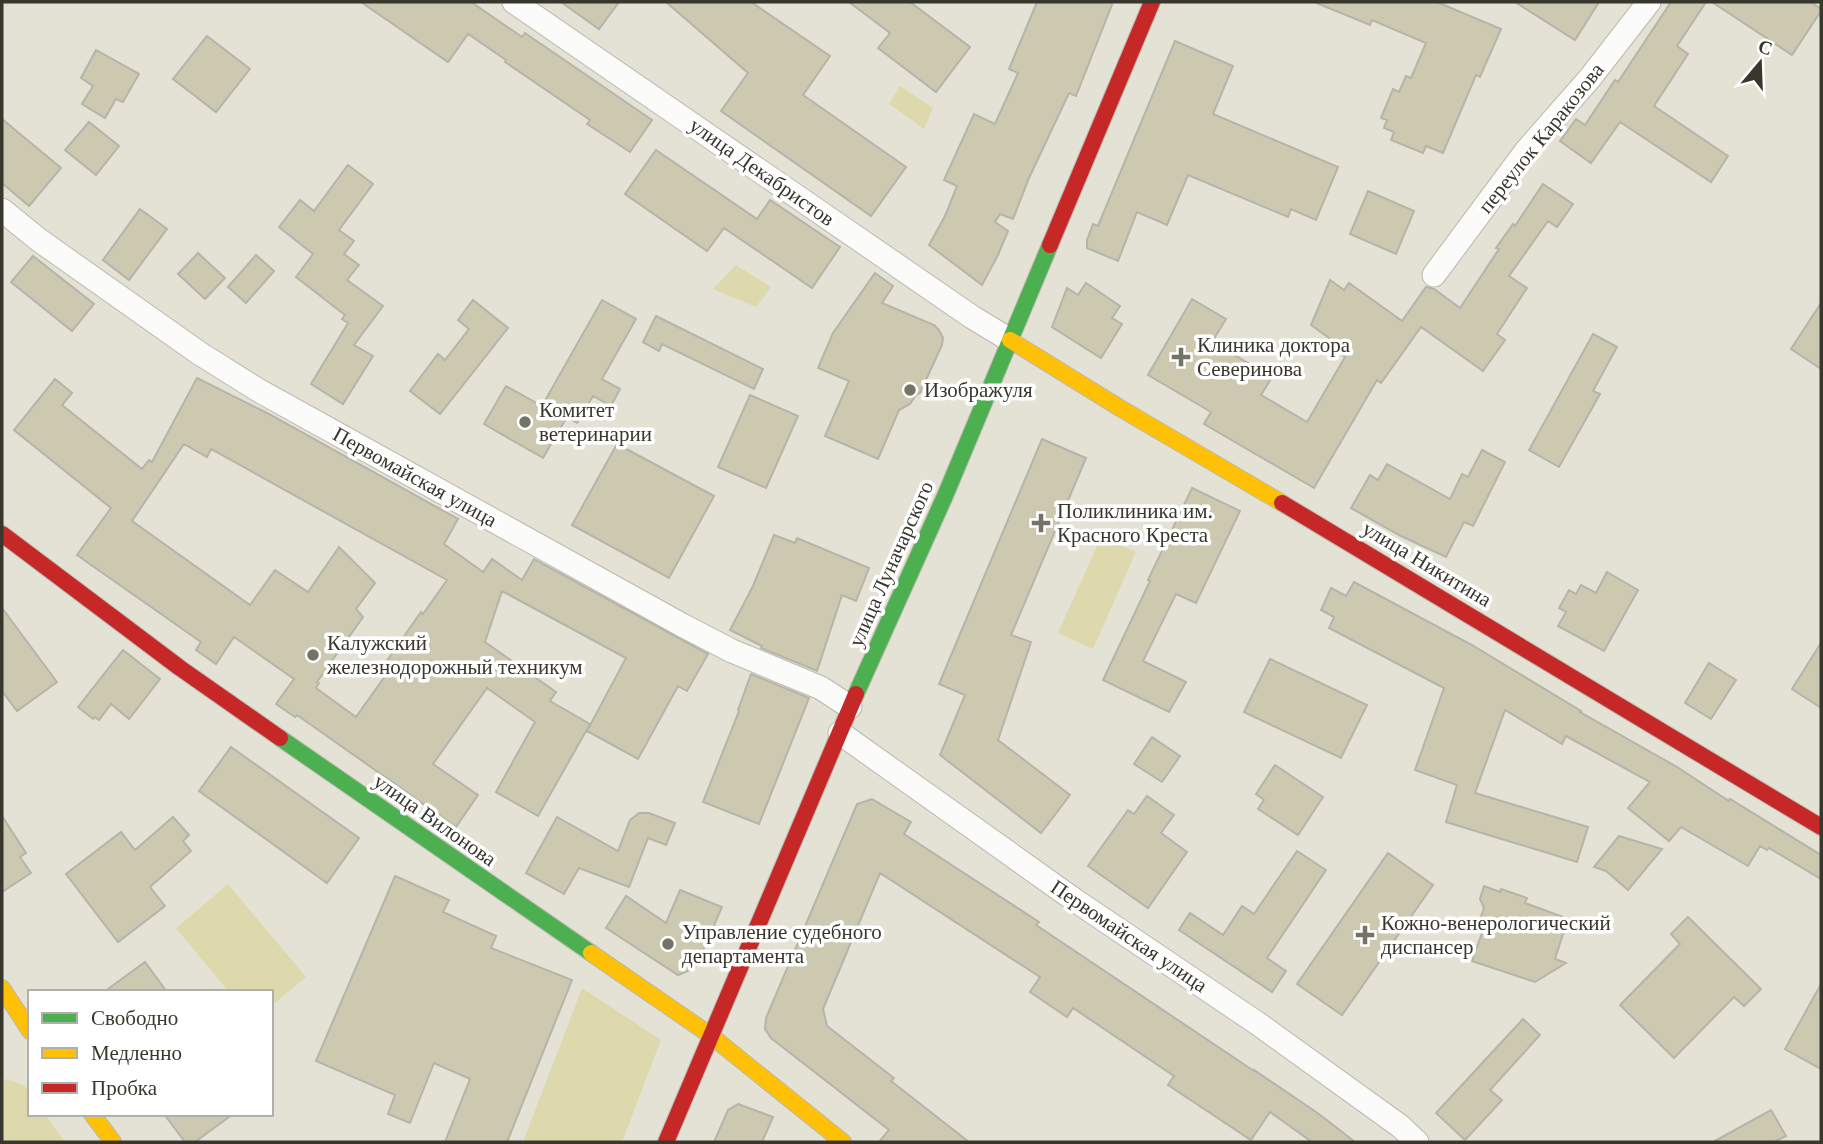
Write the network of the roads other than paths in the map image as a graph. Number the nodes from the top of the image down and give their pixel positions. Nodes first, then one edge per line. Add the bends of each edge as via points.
1 (514, 2) edge
2 (1152, 2) edge
3 (1649, 2) edge
4 (2, 210) edge
5 (1434, 275) dead end
6 (1010, 340) junction
7 (2, 534) edge
8 (850, 707) junction
9 (840, 733) junction
10 (1821, 827) edge
11 (2, 988) edge
12 (28, 1028) edge
13 (710, 1035) junction
14 (94, 1116) edge
15 (113, 1142) edge
16 (666, 1142) edge
17 (843, 1142) edge
18 (1417, 1142) edge

1 - 6 street, улица Декабристов
2 - 6 street, улица Луначарского
3 - 5 street, переулок Каракозова via 1526,151
4 - 8 street, Первомайская улица via 199,353 258,390 682,625 821,688
6 - 8 street, улица Луначарского
6 - 10 street, улица Никитина
7 - 13 street, улица Вилонова via 192,676
8 - 9 street, улица Луначарского
9 - 13 street, улица Луначарского
9 - 18 street, Первомайская улица via 1257,1023
11 - 12 street
13 - 16 street, улица Луначарского
13 - 17 street, улица Вилонова
14 - 15 street

